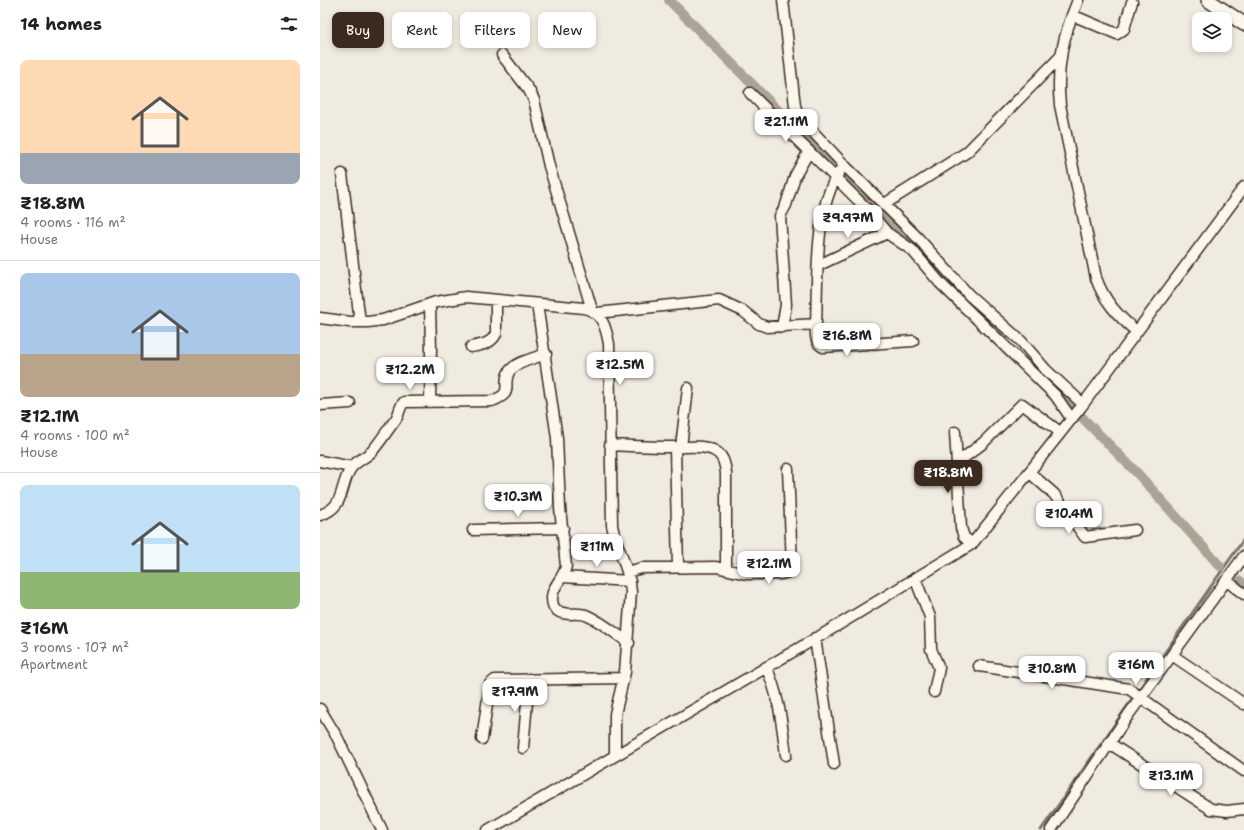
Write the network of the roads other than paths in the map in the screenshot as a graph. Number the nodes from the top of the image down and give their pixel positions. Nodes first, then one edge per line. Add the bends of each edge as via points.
1 (783, 0) edge
2 (1078, 0) edge
3 (1208, 0) edge
4 (1132, 2) dead end
5 (1072, 15) junction
6 (1244, 24) edge
7 (502, 55) dead end
8 (1060, 57) junction
9 (750, 93) dead end
10 (809, 151) junction
11 (839, 172) junction
12 (342, 174) dead end
13 (1244, 187) edge
14 (883, 205) junction
15 (887, 233) junction
16 (819, 265) junction
17 (496, 300) junction
18 (537, 304) junction
19 (430, 305) junction
20 (594, 312) junction
21 (320, 318) edge
22 (360, 322) junction
23 (816, 324) junction
24 (782, 328) junction
25 (1137, 332) junction
26 (913, 341) dead end
27 (471, 347) dead end
28 (546, 354) junction
29 (688, 388) dead end
30 (430, 402) junction
31 (350, 403) dead end
32 (320, 405) edge
33 (1078, 410) junction
34 (955, 432) dead end
35 (1060, 432) junction
36 (610, 445) junction
37 (678, 447) junction
38 (320, 461) edge
39 (957, 463) junction
40 (352, 467) junction
41 (788, 469) dead end
42 (1029, 472) junction
43 (320, 515) edge
44 (563, 528) junction
45 (473, 530) dead end
46 (1135, 530) dead end
47 (972, 544) junction
48 (1243, 561) edge
49 (678, 567) junction
50 (726, 569) junction
51 (628, 576) junction
52 (562, 577) junction
53 (915, 578) junction
54 (1226, 581) junction
55 (1244, 594) edge
56 (815, 638) junction
57 (629, 643) junction
58 (1172, 655) junction
59 (979, 666) dead end
60 (766, 667) junction
61 (624, 678) junction
62 (529, 679) junction
63 (934, 692) dead end
64 (1137, 695) junction
65 (1244, 704) edge
66 (320, 709) edge
67 (482, 739) dead end
68 (1110, 743) junction
69 (523, 748) dead end
70 (615, 754) junction
71 (786, 755) dead end
72 (834, 764) dead end
73 (1244, 771) edge
74 (1244, 810) edge
75 (382, 830) edge
76 (488, 830) edge
77 (1051, 830) edge

1 - 11 street via 796,111
2 - 5 street
3 - 6 main road
4 - 5 street via 1124,29 1117,34
5 - 8 street
7 - 20 street via 534,100 550,173
8 - 14 street via 967,152
8 - 25 street via 1060,105 1096,278 1107,303
9 - 10 street
10 - 11 street
10 - 24 street via 795,176 779,218 786,305
11 - 14 street
11 - 15 street
11 - 16 street via 825,208
12 - 22 street
13 - 25 street
14 - 33 street via 918,238 969,295 1020,341
15 - 16 street
15 - 33 street via 912,250 940,283 1055,395
16 - 23 street
17 - 18 street
17 - 19 street via 466,297
17 - 27 street via 494,338 484,345
18 - 20 street
18 - 28 street
19 - 22 street via 382,320
19 - 30 street
20 - 24 street via 719,300 743,311 759,324
20 - 36 street via 604,326 608,344
21 - 22 street
23 - 24 street
23 - 26 street via 816,338 823,347
25 - 33 street
28 - 30 street via 519,364 510,371 506,392 492,401
28 - 44 street via 557,438
29 - 37 street
30 - 40 street via 404,402 400,405 396,418 375,448
31 - 32 street
33 - 35 street
34 - 39 street
35 - 39 street via 1022,404 983,443
35 - 42 street
36 - 37 street
36 - 51 street via 612,525 615,544
37 - 49 street
37 - 50 street via 697,446 714,450 725,463
38 - 40 street
39 - 47 street via 961,528 964,537
40 - 43 street via 341,497 327,513
41 - 50 street via 792,565 788,572 746,574
42 - 46 street via 1054,494 1085,537
42 - 47 street
44 - 45 street
44 - 52 street via 566,566
47 - 53 street
48 - 54 street
49 - 50 street
49 - 51 street via 642,568
51 - 52 street
51 - 57 street
52 - 57 street via 553,589 552,604 556,610 564,614 578,613 588,616
53 - 56 street
53 - 63 street via 929,612 931,649 939,668
54 - 55 street
54 - 58 street
56 - 60 street
56 - 72 street
57 - 61 street
58 - 64 street
58 - 65 street
59 - 64 street via 1057,680 1123,688
60 - 70 street
60 - 71 street via 773,683
61 - 62 street
61 - 70 street via 615,714
62 - 67 street via 499,679 490,684
62 - 69 street
64 - 68 street
64 - 73 street
66 - 75 street via 337,737
68 - 74 street via 1211,809
68 - 77 street
70 - 76 street

